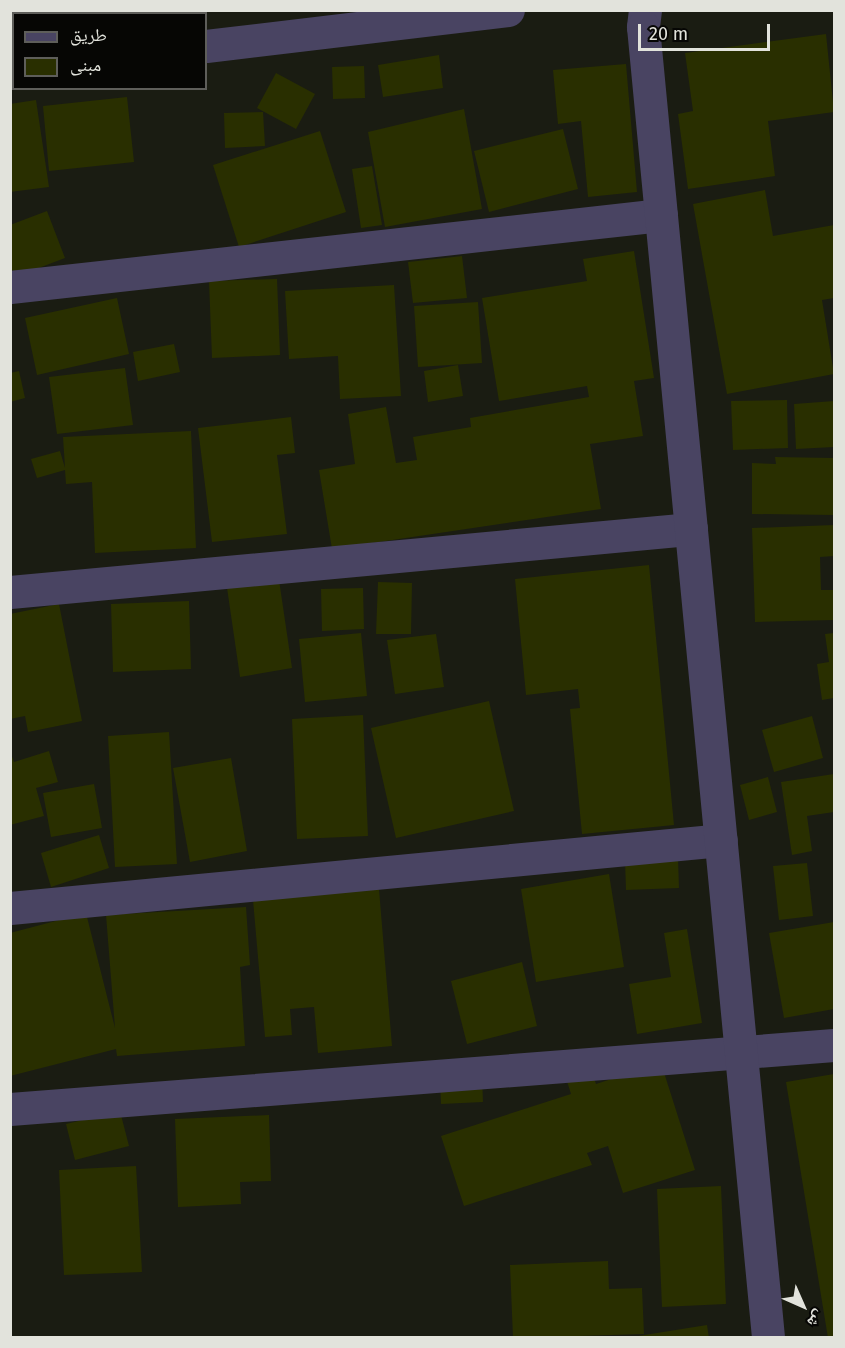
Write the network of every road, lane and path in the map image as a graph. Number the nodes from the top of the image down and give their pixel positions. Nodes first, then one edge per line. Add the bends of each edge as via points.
1 (508, 10) edge
2 (645, 10) edge
3 (207, 46) edge
4 (661, 215) junction
5 (10, 287) edge
6 (691, 529) junction
7 (10, 592) edge
8 (721, 840) junction
9 (10, 908) edge
10 (834, 1045) edge
11 (741, 1054) junction
12 (10, 1109) edge
13 (768, 1338) edge

1 - 3 street
2 - 4 street via 643,27
4 - 5 street
4 - 6 street
6 - 7 street
6 - 8 street
8 - 9 street
8 - 11 street
10 - 11 street
11 - 12 street
11 - 13 street

